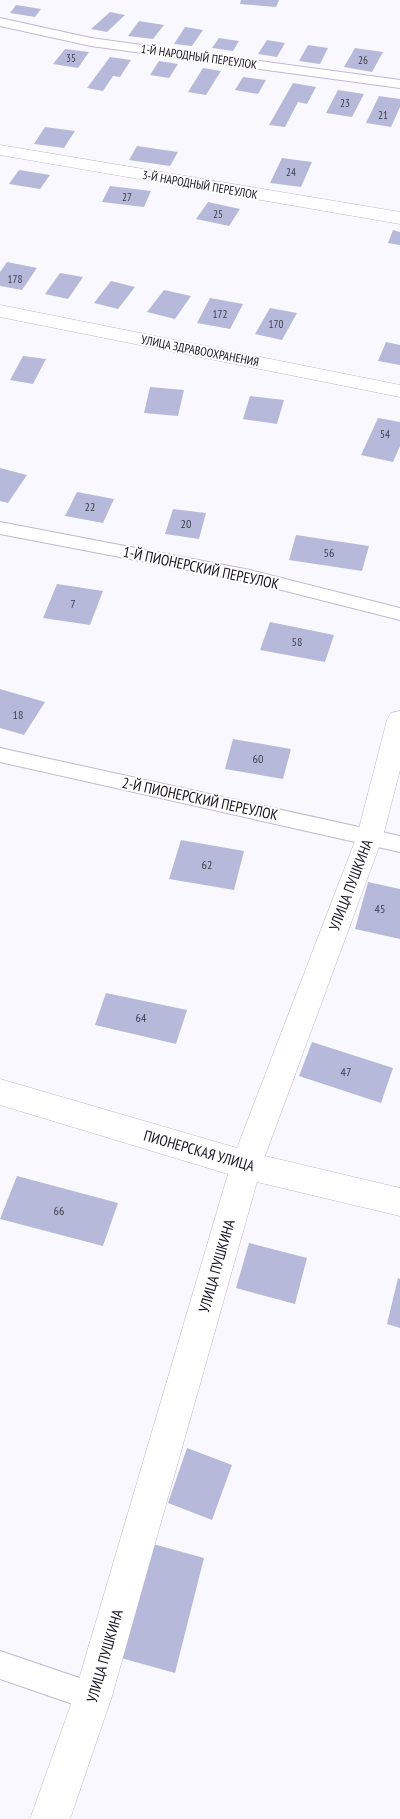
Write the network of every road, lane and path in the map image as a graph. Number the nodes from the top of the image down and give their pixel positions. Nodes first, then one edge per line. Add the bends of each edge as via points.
1 (0, 22) edge
2 (400, 84) edge
3 (0, 150) edge
4 (400, 218) edge
5 (0, 311) edge
6 (400, 391) edge
7 (0, 528) edge
8 (400, 614) edge
9 (400, 720) edge
10 (0, 755) edge
11 (370, 836) junction
12 (400, 844) edge
13 (0, 1092) edge
14 (246, 1165) junction
15 (400, 1202) edge
16 (0, 1665) edge
17 (93, 1696) junction
18 (50, 1819) edge

1 - 2 lane, 1-Й НАРОДНЫЙ ПЕРЕУЛОК via 91,42
3 - 4 street, 3-Й НАРОДНЫЙ ПЕРЕУЛОК
5 - 6 street, УЛИЦА ЗДРАВООХРАНЕНИЯ
7 - 8 lane, 1-Й ПИОНЕРСКИЙ ПЕРЕУЛОК via 250,576
9 - 11 street, УЛИЦА ПУШКИНА
10 - 11 lane, 2-Й ПИОНЕРСКИЙ ПЕРЕУЛОК
11 - 12 lane, 2-Й ПИОНЕРСКИЙ ПЕРЕУЛОК
11 - 14 street, УЛИЦА ПУШКИНА
13 - 14 street, ПИОНЕРСКАЯ УЛИЦА
14 - 15 street, ПИОНЕРСКАЯ УЛИЦА
14 - 17 street, УЛИЦА ПУШКИНА
16 - 17 lane
17 - 18 street, УЛИЦА ПУШКИНА

